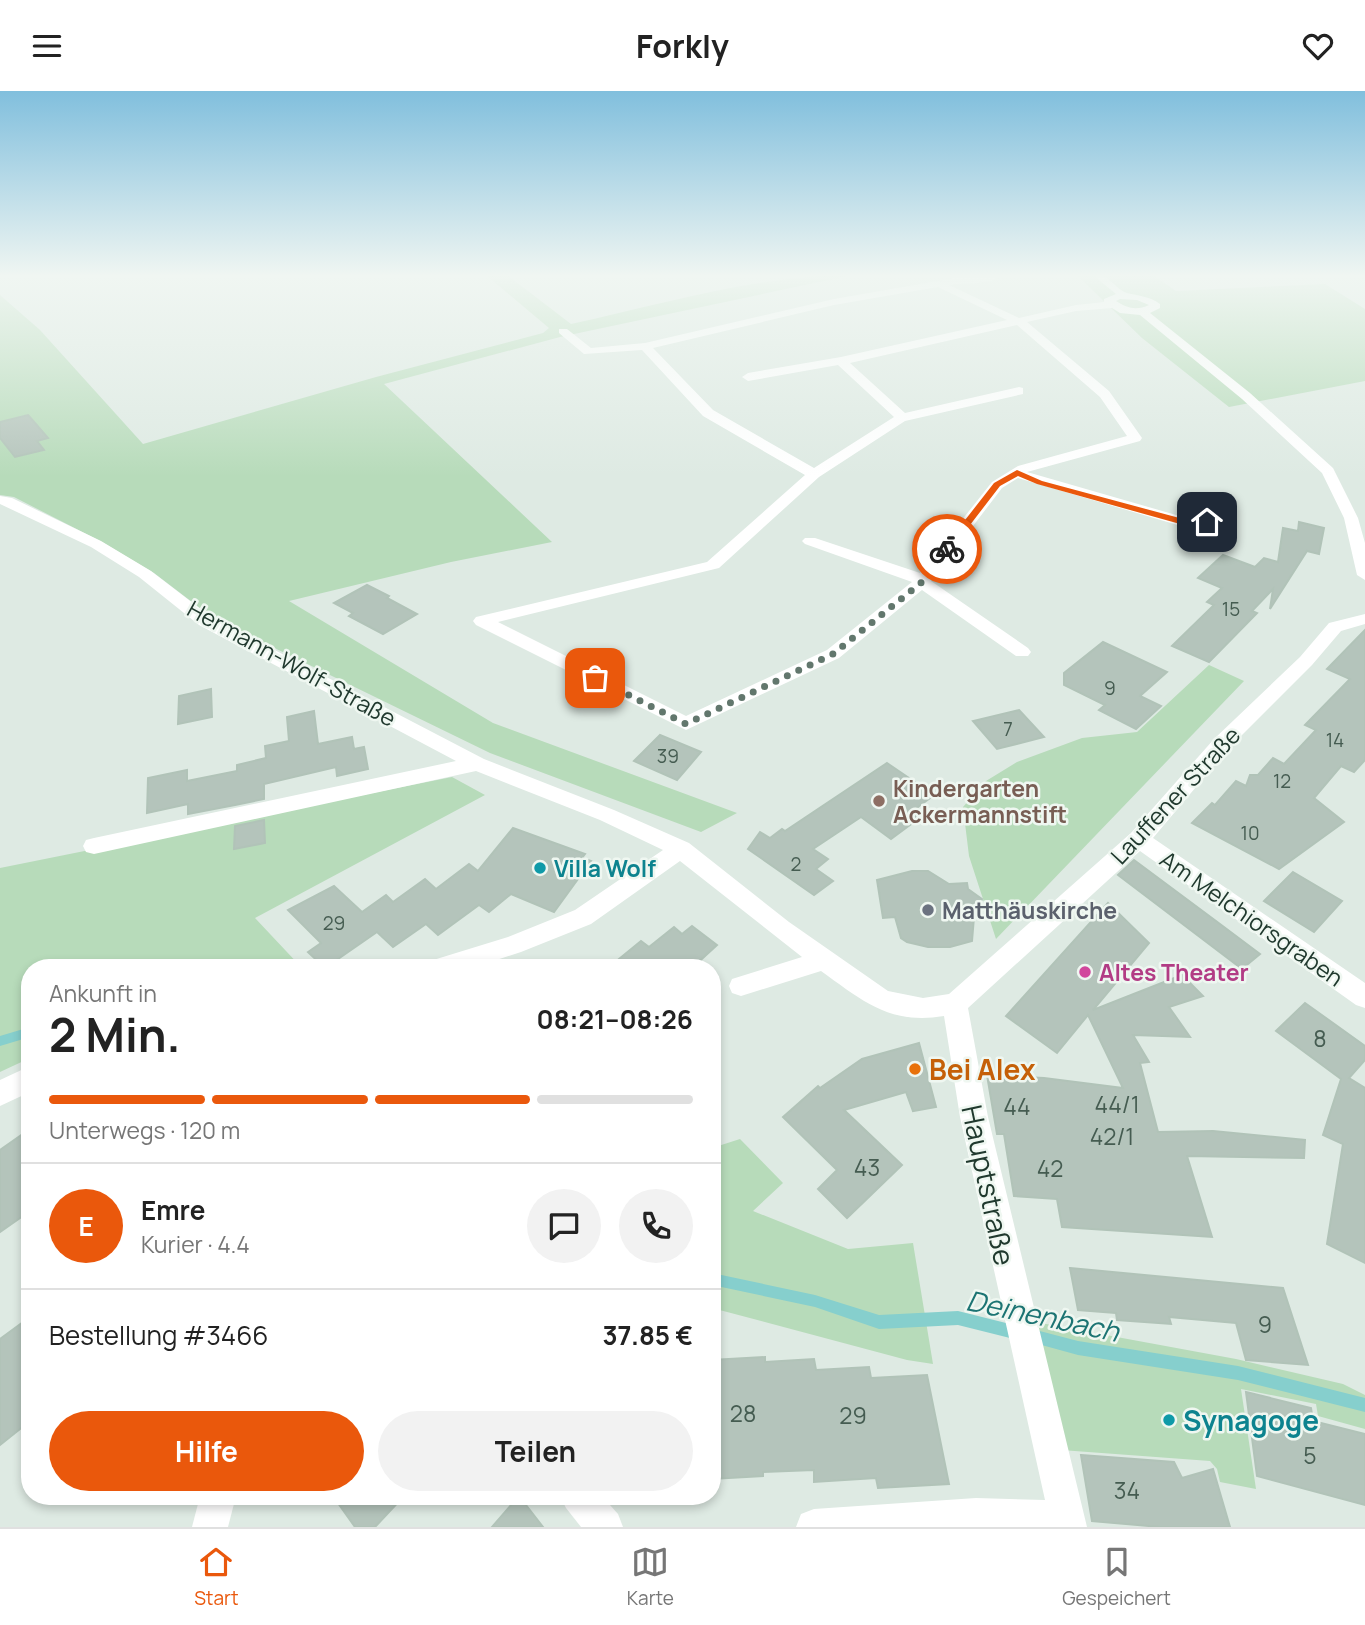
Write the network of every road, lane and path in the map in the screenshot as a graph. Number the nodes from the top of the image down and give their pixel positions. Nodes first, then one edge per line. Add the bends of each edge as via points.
1 (576, 342) edge
2 (662, 342) edge
3 (928, 342) edge
4 (1044, 342) edge
5 (1180, 342) edge
6 (645, 346) junction
7 (841, 361) junction
8 (748, 377) dead end
9 (1019, 391) dead end
10 (902, 417) junction
11 (1017, 473) junction
12 (814, 474) junction
13 (0, 500) edge
14 (1207, 522) dead end
15 (810, 541) dead end
16 (1365, 575) edge
17 (922, 582) junction
18 (1365, 619) edge
19 (1022, 652) dead end
20 (477, 764) junction
21 (1139, 839) junction
22 (93, 846) dead end
23 (681, 849) junction
24 (468, 959) edge
25 (822, 960) junction
26 (741, 986) dead end
27 (1365, 997) edge
28 (954, 1004) junction
29 (21, 1083) edge
30 (0, 1094) edge
31 (216, 1505) edge
32 (586, 1505) edge
33 (1068, 1523) edge
34 (210, 1527) edge
35 (605, 1527) edge
36 (814, 1527) edge

1 - 6 street via 588,352
2 - 6 street
3 - 7 street
4 - 11 street via 1105,394 1135,437
5 - 16 street via 1328,471 1351,517
6 - 12 street via 708,413
7 - 8 street
7 - 10 street
9 - 10 street
10 - 12 street
11 - 14 street via 1198,526
11 - 17 street via 997,485
12 - 17 street via 713,565 482,621 686,724 833,654
13 - 20 street, Hermann-Wolf-Straße via 96,544 145,574 205,621
15 - 17 street
17 - 19 street
18 - 21 street, Lauffener Straße via 1335,627 1221,744
20 - 22 street
20 - 23 street, Hermann-Wolf-Straße
21 - 27 street, Am Melchiorsgraben
21 - 28 street, Lauffener Straße
23 - 24 street via 583,917
23 - 25 street, Hermann-Wolf-Straße
25 - 26 street
25 - 28 street, Hermann-Wolf-Straße via 882,1001 923,1009
28 - 33 street, Hauptstraße via 974,1117
29 - 30 street
31 - 34 street
32 - 35 street
33 - 36 street via 976,1516

